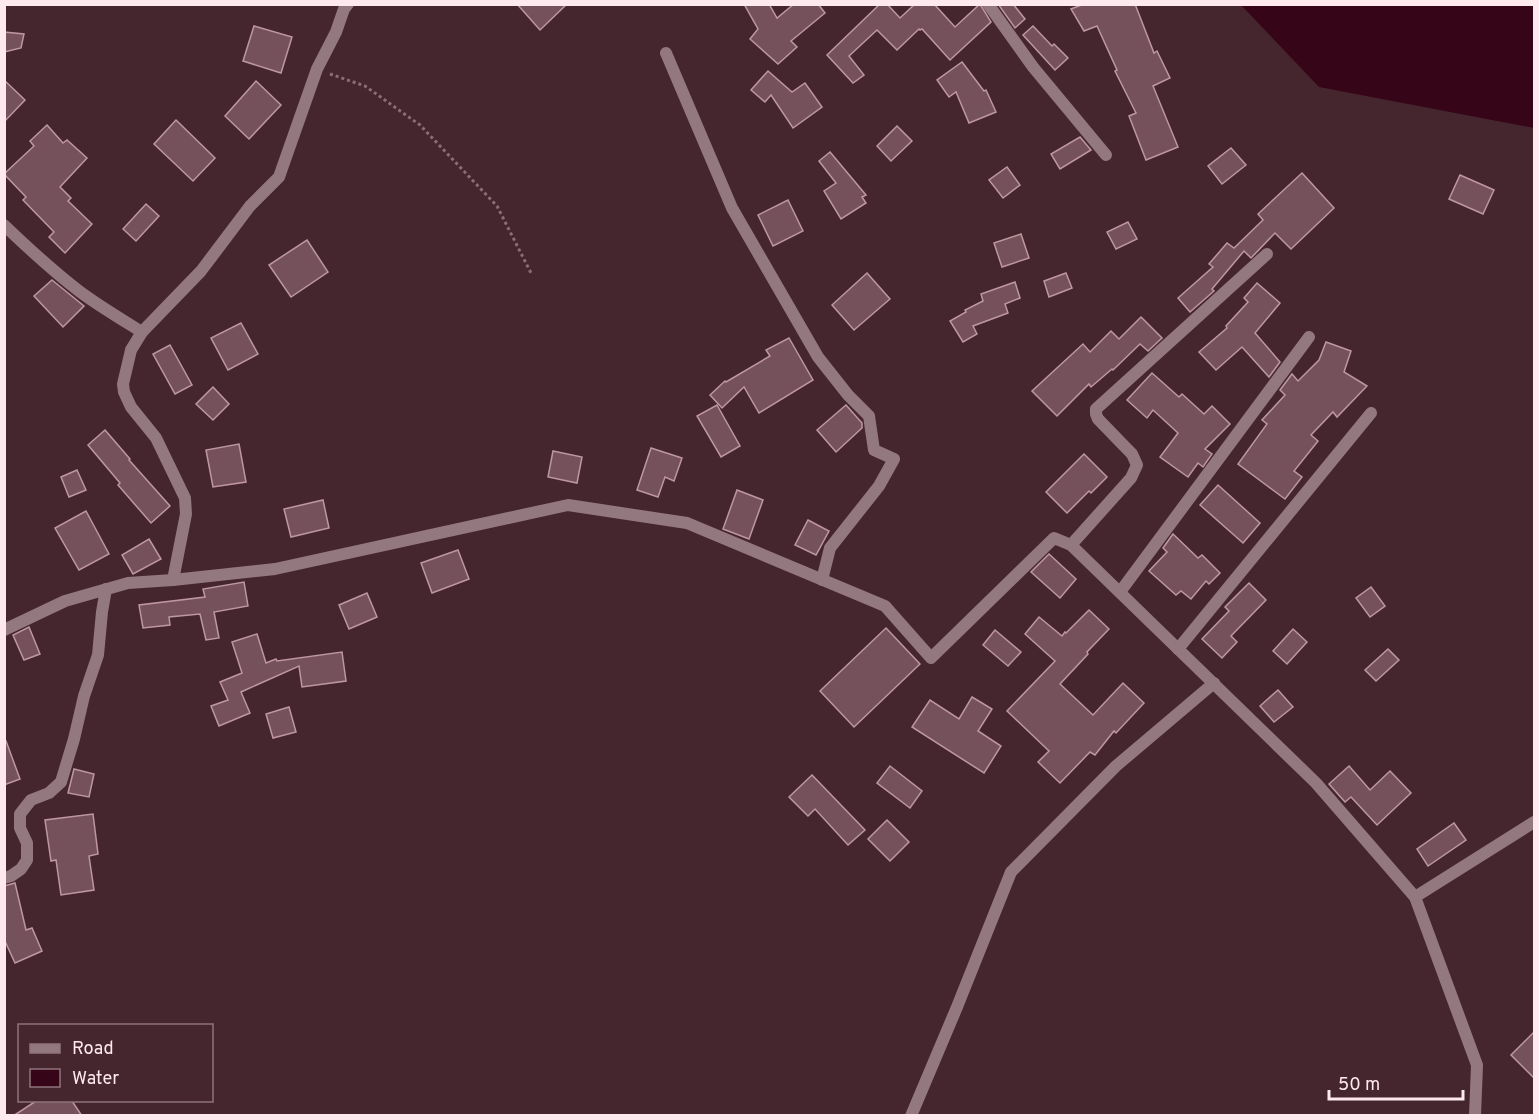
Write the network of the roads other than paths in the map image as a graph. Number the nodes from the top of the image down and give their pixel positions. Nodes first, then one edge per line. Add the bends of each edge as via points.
1 (348, 4) edge
2 (988, 4) edge
3 (666, 53) dead end
4 (1106, 155) dead end
5 (4, 225) edge
6 (1267, 254) dead end
7 (142, 332) junction
8 (1309, 337) dead end
9 (1371, 413) dead end
10 (1071, 545) junction
11 (173, 580) junction
12 (822, 580) junction
13 (106, 589) junction
14 (1120, 592) junction
15 (4, 630) edge
16 (1178, 649) junction
17 (1214, 683) junction
18 (1534, 822) edge
19 (4, 878) edge
20 (1415, 897) junction
21 (912, 1116) edge
22 (1474, 1116) edge

1 - 7 street via 317,69 279,177 250,206 201,271
2 - 4 street via 1033,67
3 - 12 street via 732,208 818,357 869,416 874,450 894,459 879,486 830,548
5 - 7 street via 78,290
6 - 10 street via 1096,409 1098,419 1132,454 1137,465 1131,478
7 - 11 street via 131,350 123,384 131,407 156,438 185,498 186,514
8 - 14 street
9 - 16 street
10 - 12 street via 1054,538 931,658 885,606
10 - 14 street
11 - 12 street via 275,569 568,505 687,523
11 - 13 street via 128,583
13 - 15 street via 65,601
13 - 19 street via 98,655 61,782 49,793 31,800 20,814 27,860 21,869
14 - 16 street
16 - 17 street
17 - 20 street via 1316,783
17 - 21 street via 1116,766 1011,872
18 - 20 street
20 - 22 street via 1477,1065

